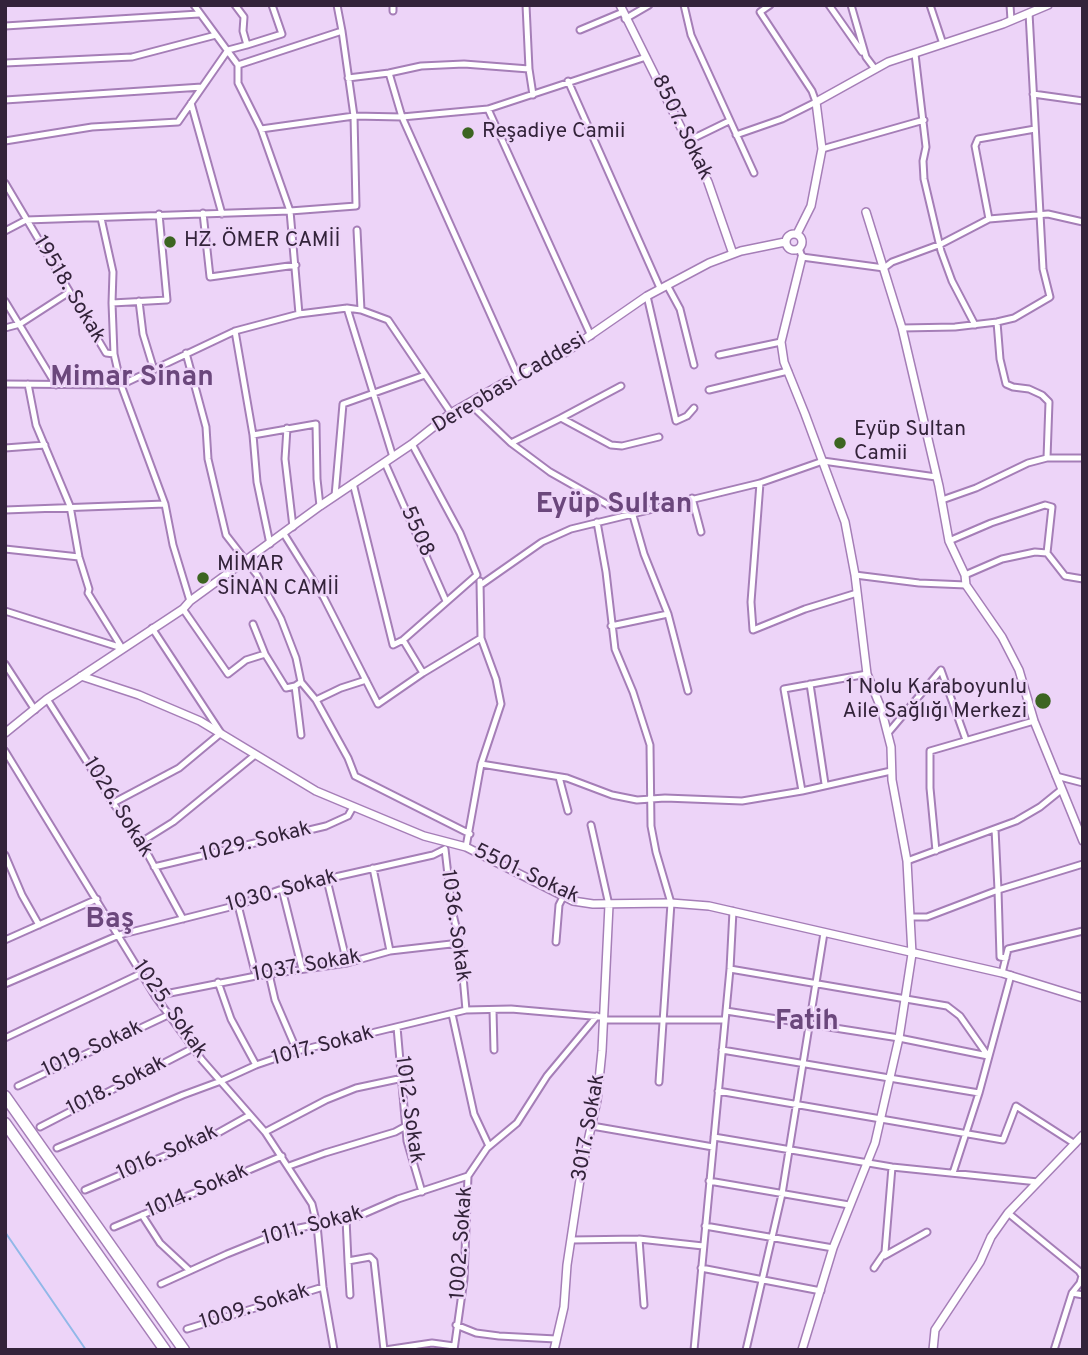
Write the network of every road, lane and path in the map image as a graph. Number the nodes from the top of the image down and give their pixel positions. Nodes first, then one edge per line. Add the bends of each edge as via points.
1 (194, 5) edge
2 (234, 5) edge
3 (272, 5) edge
4 (337, 5) edge
5 (526, 5) edge
6 (649, 5) edge
7 (684, 5) edge
8 (769, 5) edge
9 (829, 5) edge
10 (851, 5) edge
11 (930, 5) edge
12 (1010, 5) edge
13 (1048, 5) edge
14 (622, 12) edge
15 (1029, 13) junction
16 (199, 14) junction
17 (1011, 20) junction
18 (5, 26) edge
19 (342, 30) junction
20 (580, 30) dead end
21 (216, 35) junction
22 (943, 44) junction
23 (247, 45) junction
24 (228, 50) junction
25 (915, 54) junction
26 (646, 57) junction
27 (866, 57) junction
28 (5, 63) edge
29 (238, 65) junction
30 (529, 69) junction
31 (875, 69) junction
32 (389, 73) junction
33 (348, 78) junction
34 (568, 81) junction
35 (202, 87) junction
36 (1033, 94) junction
37 (533, 95) junction
38 (5, 100) edge
39 (1083, 101) edge
40 (816, 102) junction
41 (191, 103) junction
42 (488, 109) junction
43 (354, 116) junction
44 (402, 117) junction
45 (923, 120) junction
46 (729, 121) junction
47 (261, 129) junction
48 (1035, 129) junction
49 (736, 135) junction
50 (5, 141) edge
51 (688, 141) junction
52 (822, 149) junction
53 (754, 173) dead end
54 (5, 183) edge
55 (289, 211) junction
56 (866, 212) dead end
57 (203, 213) junction
58 (159, 214) junction
59 (222, 214) junction
60 (1039, 216) junction
61 (101, 218) junction
62 (989, 219) junction
63 (26, 220) junction
64 (1083, 222) edge
65 (357, 230) dead end
66 (5, 231) edge
67 (797, 234) junction
68 (785, 242) junction
69 (941, 244) junction
70 (799, 248) junction
71 (733, 254) junction
72 (802, 257) junction
73 (296, 265) junction
74 (884, 268) junction
75 (664, 287) junction
76 (68, 293) junction
77 (647, 296) junction
78 (5, 301) edge
79 (139, 301) junction
80 (112, 303) junction
81 (347, 308) junction
82 (360, 310) junction
83 (299, 314) junction
84 (997, 322) junction
85 (20, 324) junction
86 (975, 325) junction
87 (5, 328) edge
88 (902, 328) junction
89 (235, 331) junction
90 (591, 336) junction
91 (781, 342) junction
92 (186, 353) junction
93 (114, 354) junction
94 (719, 355) dead end
95 (694, 365) dead end
96 (154, 370) junction
97 (788, 371) junction
98 (425, 375) junction
99 (518, 376) junction
100 (5, 384) edge
101 (27, 384) junction
102 (56, 384) junction
103 (121, 385) junction
104 (621, 386) dead end
105 (709, 390) dead end
106 (373, 393) junction
107 (469, 403) junction
108 (694, 408) dead end
109 (451, 413) junction
110 (561, 418) junction
111 (287, 428) junction
112 (253, 435) junction
113 (659, 437) dead end
114 (511, 443) junction
115 (412, 444) junction
116 (45, 445) junction
117 (5, 448) edge
118 (393, 457) junction
119 (1047, 458) junction
120 (1083, 458) edge
121 (823, 461) junction
122 (385, 463) junction
123 (936, 477) junction
124 (353, 483) junction
125 (760, 483) junction
126 (335, 496) junction
127 (692, 498) junction
128 (942, 500) junction
129 (165, 504) junction
130 (70, 506) junction
131 (320, 506) junction
132 (5, 510) edge
133 (632, 512) junction
134 (597, 522) junction
135 (293, 527) junction
136 (701, 532) dead end
137 (284, 534) junction
138 (949, 541) junction
139 (270, 544) junction
140 (5, 549) edge
141 (1047, 553) junction
142 (79, 557) junction
143 (247, 561) junction
144 (477, 575) junction
145 (855, 575) junction
146 (965, 575) junction
147 (1083, 579) edge
148 (482, 584) junction
149 (966, 584) junction
150 (857, 593) junction
151 (190, 601) junction
152 (446, 601) junction
153 (183, 608) junction
154 (5, 611) edge
155 (668, 614) junction
156 (253, 624) dead end
157 (611, 626) junction
158 (152, 628) junction
159 (481, 638) junction
160 (403, 640) junction
161 (122, 648) junction
162 (265, 654) junction
163 (5, 664) edge
164 (423, 673) junction
165 (867, 674) junction
166 (81, 676) junction
167 (366, 680) junction
168 (298, 684) junction
169 (810, 684) junction
170 (688, 691) dead end
171 (47, 699) junction
172 (316, 700) junction
173 (35, 710) junction
174 (1034, 721) junction
175 (5, 733) edge
176 (221, 733) junction
177 (888, 733) junction
178 (301, 735) dead end
179 (966, 740) junction
180 (5, 751) edge
181 (254, 755) junction
182 (481, 764) junction
183 (891, 771) junction
184 (1056, 776) junction
185 (559, 777) junction
186 (1083, 783) edge
187 (825, 784) junction
188 (1061, 790) junction
189 (802, 791) junction
190 (649, 799) junction
191 (113, 803) junction
192 (352, 807) junction
193 (568, 811) dead end
194 (591, 825) dead end
195 (995, 829) junction
196 (470, 834) junction
197 (1083, 841) edge
198 (141, 842) junction
199 (445, 845) junction
200 (466, 847) junction
201 (936, 851) junction
202 (5, 855) edge
203 (906, 861) junction
204 (1083, 864) edge
205 (154, 867) junction
206 (373, 868) junction
207 (327, 880) junction
208 (282, 889) junction
209 (998, 890) junction
210 (563, 897) junction
211 (97, 899) junction
212 (671, 903) junction
213 (238, 905) junction
214 (609, 905) junction
215 (733, 911) junction
216 (911, 917) junction
217 (183, 919) junction
218 (39, 925) junction
219 (1083, 931) edge
220 (824, 933) junction
221 (119, 935) junction
222 (5, 940) edge
223 (556, 942) dead end
224 (460, 943) junction
225 (390, 951) junction
226 (912, 954) junction
227 (1006, 958) junction
228 (347, 963) junction
229 (302, 969) junction
230 (730, 969) junction
231 (1002, 972) junction
232 (142, 973) junction
233 (269, 974) junction
234 (1011, 975) junction
235 (256, 976) junction
236 (218, 982) junction
237 (5, 984) edge
238 (814, 984) junction
239 (155, 996) junction
240 (1083, 998) edge
241 (906, 1000) junction
242 (466, 1010) junction
243 (493, 1010) junction
244 (726, 1011) junction
245 (452, 1014) junction
246 (168, 1015) junction
247 (601, 1018) junction
248 (665, 1019) junction
249 (725, 1020) junction
250 (809, 1025) junction
251 (397, 1027) junction
252 (5, 1038) edge
253 (899, 1038) junction
254 (193, 1048) junction
255 (494, 1050) dead end
256 (722, 1050) junction
257 (297, 1051) junction
258 (988, 1056) junction
259 (803, 1064) junction
260 (256, 1065) junction
261 (403, 1078) junction
262 (890, 1079) junction
263 (221, 1081) junction
264 (659, 1082) dead end
265 (18, 1086) dead end
266 (718, 1091) junction
267 (979, 1093) junction
268 (5, 1096) edge
269 (797, 1104) junction
270 (250, 1115) junction
271 (882, 1119) junction
272 (5, 1123) edge
273 (406, 1126) junction
274 (592, 1126) junction
275 (40, 1127) dead end
276 (265, 1132) junction
277 (966, 1133) junction
278 (1083, 1135) edge
279 (713, 1137) junction
280 (1075, 1144) junction
281 (489, 1146) junction
282 (713, 1147) junction
283 (57, 1148) dead end
284 (790, 1149) junction
285 (282, 1156) junction
286 (869, 1162) junction
287 (289, 1166) junction
288 (892, 1167) junction
289 (953, 1173) junction
290 (468, 1176) junction
291 (709, 1181) junction
292 (1038, 1182) junction
293 (85, 1190) dead end
294 (422, 1192) junction
295 (782, 1195) junction
296 (849, 1205) junction
297 (1008, 1213) junction
298 (142, 1216) junction
299 (346, 1219) junction
300 (317, 1225) junction
301 (705, 1226) junction
302 (114, 1227) dead end
303 (927, 1233) dead end
304 (771, 1237) junction
305 (639, 1239) junction
306 (571, 1240) junction
307 (702, 1246) junction
308 (833, 1248) junction
309 (881, 1258) junction
310 (348, 1261) junction
311 (701, 1268) junction
312 (874, 1268) dead end
313 (189, 1270) junction
314 (762, 1279) junction
315 (161, 1284) dead end
316 (323, 1287) junction
317 (821, 1291) junction
318 (1072, 1293) junction
319 (351, 1295) dead end
320 (1083, 1295) edge
321 (643, 1305) dead end
322 (456, 1325) junction
323 (187, 1329) dead end
324 (556, 1339) junction
325 (454, 1348) edge
326 (165, 1350) edge
327 (184, 1350) edge
328 (334, 1350) edge
329 (384, 1350) edge
330 (554, 1350) edge
331 (694, 1350) edge
332 (746, 1350) edge
333 (802, 1350) edge
334 (933, 1350) edge
335 (1054, 1350) edge

1 - 16 street
2 - 23 street via 244,17
3 - 23 street via 282,34
4 - 19 street
5 - 30 street
6 - 14 street
7 - 46 street via 691,35
8 - 40 street via 760,12
9 - 27 street
10 - 27 street
11 - 22 street
12 - 17 street
13 - 15 street
14 - 20 street
14 - 26 street, 8507. Sokak
15 - 17 street
15 - 36 street
16 - 18 street
16 - 21 street
17 - 22 street
19 - 29 street
19 - 33 street
21 - 24 street
21 - 28 street via 132,57
22 - 25 street
23 - 24 street
24 - 29 street
24 - 35 street
25 - 31 street
25 - 45 street
26 - 34 street
26 - 51 street, 8507. Sokak
27 - 31 street
29 - 47 street via 238,83
30 - 32 street via 464,64
30 - 37 street
31 - 40 street
32 - 33 street
32 - 44 street
33 - 43 street
34 - 37 street
34 - 75 street
35 - 38 street
35 - 41 street
36 - 39 street
36 - 48 street
37 - 42 street
40 - 49 street
40 - 52 street
41 - 50 street via 178,122 92,127
41 - 59 street
42 - 44 street
42 - 90 street
43 - 44 street
43 - 47 street
43 - 55 street via 356,206
44 - 99 street
45 - 52 street
45 - 69 street via 925,179
46 - 49 street
46 - 51 street
47 - 55 street
48 - 60 street
48 - 62 street via 978,139 975,146
49 - 53 street
51 - 71 street, 8507. Sokak
52 - 67 street via 811,206
54 - 63 street, 19518. Sokak
55 - 59 street
55 - 73 street
56 - 74 street
57 - 58 street
57 - 59 street
57 - 73 street via 210,277
58 - 61 street
58 - 79 street via 167,300
60 - 62 street
60 - 64 street
60 - 84 street via 1042,269 1049,297 1014,318
61 - 63 street
61 - 80 street via 113,272
62 - 69 street
63 - 66 street
63 - 76 street, 19518. Sokak
65 - 82 street
67 - 68 street via 789,235
67 - 70 street via 802,240
68 - 70 street via 789,249
68 - 71 street, Dereobası Caddesi
69 - 74 street
69 - 86 street via 952,281
70 - 72 street
71 - 75 street, Dereobası Caddesi
72 - 74 street
72 - 91 street
73 - 83 street
74 - 88 street
75 - 77 street, Dereobası Caddesi
75 - 95 street via 680,309
76 - 85 street
76 - 93 street, 19518. Sokak via 106,353
77 - 90 street, Dereobası Caddesi
77 - 108 street via 676,421
78 - 85 street
79 - 80 street
79 - 96 street
80 - 93 street
81 - 82 street
81 - 83 street
81 - 106 street
82 - 98 street via 388,320
83 - 89 street
84 - 86 street
84 - 119 street via 1006,384 1029,389 1049,402
85 - 87 street
85 - 102 street
86 - 88 street
88 - 123 street
89 - 92 street
89 - 112 street
90 - 99 street, Dereobası Caddesi
91 - 94 street
91 - 97 street
92 - 96 street
92 - 143 street via 206,427 208,459 226,535
93 - 103 street
96 - 103 street
97 - 105 street
97 - 121 street
98 - 106 street
98 - 109 street
99 - 107 street, Dereobası Caddesi
100 - 101 street
101 - 102 street
101 - 116 street
102 - 103 street
103 - 129 street
104 - 110 street
106 - 118 street
106 - 126 street via 343,404
107 - 109 street, Dereobası Caddesi
107 - 114 street
109 - 115 street, Dereobası Caddesi
110 - 113 street via 611,445
110 - 114 street
111 - 112 street
111 - 131 street via 316,424
111 - 135 street via 285,459
112 - 139 street
114 - 133 street via 550,472 617,510
115 - 118 street, Dereobası Caddesi
115 - 144 street
116 - 117 street
116 - 130 street
118 - 122 street, Dereobası Caddesi
119 - 120 street
119 - 128 street
121 - 123 street
121 - 125 street
121 - 145 street via 845,523
122 - 124 street, Dereobası Caddesi
122 - 152 street, 5508
123 - 128 street
124 - 126 street, Dereobası Caddesi
124 - 160 street via 393,645
125 - 127 street
125 - 150 street via 753,630
126 - 131 street, Dereobası Caddesi
127 - 133 street
127 - 136 street
128 - 138 street
129 - 130 street
129 - 151 street
130 - 132 street
130 - 142 street
131 - 135 street, Dereobası Caddesi
133 - 134 street
133 - 155 street
134 - 148 street via 542,541
134 - 157 street
135 - 137 street, Dereobası Caddesi
137 - 139 street, Dereobası Caddesi
137 - 167 street via 324,598
138 - 141 street via 1045,505 1052,507
138 - 146 street
139 - 143 street, Dereobası Caddesi
140 - 142 street
141 - 146 street via 1018,554
141 - 147 street via 1065,576
142 - 161 street via 88,593
143 - 151 street, Dereobası Caddesi
143 - 168 street via 281,619 296,658
144 - 148 street
144 - 152 street
145 - 149 street
145 - 150 street
146 - 149 street
148 - 159 street
149 - 174 street via 1019,670
150 - 165 street
151 - 153 street, Dereobası Caddesi
152 - 160 street
153 - 158 street, Dereobası Caddesi
153 - 162 street via 228,674 246,660
154 - 161 street
155 - 157 street
155 - 170 street
156 - 162 street
157 - 190 street via 650,745
158 - 161 street, Dereobası Caddesi
158 - 176 street
159 - 164 street
159 - 182 street via 501,704
160 - 164 street
161 - 166 street, Dereobası Caddesi
162 - 168 street via 286,688
163 - 173 street
164 - 167 street via 378,704
165 - 169 street
165 - 177 street
166 - 171 street, Dereobası Caddesi
166 - 176 street, 5501. Sokak via 139,695
167 - 172 street
168 - 172 street
168 - 178 street
169 - 187 street
169 - 189 street via 784,689
171 - 173 street, Dereobası Caddesi
171 - 191 street, 1026. Sokak
172 - 196 street via 355,776
173 - 175 street, Dereobası Caddesi
174 - 179 street
174 - 184 street
176 - 181 street, 5501. Sokak
176 - 191 street via 179,768
177 - 179 street via 941,670
177 - 183 street
179 - 201 street via 930,751
180 - 211 street, 1025. Sokak
181 - 192 street, 5501. Sokak
181 - 198 street
182 - 185 street
182 - 196 street
183 - 187 street
183 - 203 street
184 - 186 street
184 - 188 street
185 - 190 street via 612,795
185 - 193 street
187 - 189 street
188 - 195 street via 1040,807
188 - 197 street
189 - 190 street via 742,801
190 - 212 street via 656,852
191 - 198 street, 1026. Sokak
192 - 199 street, 5501. Sokak
192 - 205 street, 1029. Sokak via 348,816 326,826
194 - 214 street
195 - 201 street
195 - 209 street
196 - 200 street
198 - 205 street, 1026. Sokak
199 - 200 street, 5501. Sokak
199 - 206 street, 1030. Sokak via 433,855
199 - 224 street, 1036. Sokak
200 - 210 street, 5501. Sokak
201 - 203 street
202 - 218 street
203 - 216 street
204 - 209 street
205 - 217 street, 1026. Sokak
206 - 207 street, 1030. Sokak
206 - 225 street
207 - 208 street, 1030. Sokak
207 - 228 street
208 - 213 street, 1030. Sokak
208 - 229 street
209 - 216 street via 927,917
209 - 227 street via 1000,957
210 - 214 street, 5501. Sokak
210 - 223 street
211 - 218 street
211 - 221 street, 1025. Sokak
212 - 214 street, 5501. Sokak
212 - 215 street, 5501. Sokak
212 - 248 street
213 - 217 street, 1030. Sokak
213 - 235 street
214 - 247 street, 3017. Sokak
215 - 220 street, 5501. Sokak
215 - 230 street
216 - 226 street
217 - 221 street, 1030. Sokak
218 - 222 street
219 - 227 street via 1008,949
220 - 226 street, 5501. Sokak
220 - 238 street
221 - 232 street, 1025. Sokak
221 - 237 street, 1030. Sokak
224 - 225 street, 1037. Sokak
224 - 242 street, 1036. Sokak
225 - 228 street, 1037. Sokak
226 - 231 street, 5501. Sokak
226 - 241 street
227 - 231 street
228 - 229 street, 1037. Sokak
229 - 233 street, 1037. Sokak
230 - 238 street
230 - 244 street
231 - 234 street, 5501. Sokak
232 - 239 street, 1025. Sokak
232 - 252 street
233 - 235 street, 1037. Sokak
233 - 257 street
234 - 240 street, 5501. Sokak
234 - 258 street
235 - 236 street, 1037. Sokak
236 - 239 street, 1037. Sokak
236 - 260 street via 231,1019
238 - 241 street
238 - 250 street
239 - 246 street, 1025. Sokak
241 - 253 street
241 - 258 street via 947,1006 960,1016
242 - 243 street, 1017. Sokak
242 - 245 street, 1017. Sokak
243 - 247 street, 1017. Sokak via 547,1010
243 - 255 street
244 - 249 street
244 - 250 street
245 - 251 street, 1017. Sokak
245 - 281 street via 474,1114
246 - 254 street, 1025. Sokak
246 - 265 street, 1019. Sokak
247 - 248 street, 1017. Sokak
247 - 274 street, 3017. Sokak
247 - 281 street, 1002. Sokak via 557,1062 517,1123
248 - 249 street, 1017. Sokak
248 - 264 street
249 - 256 street
250 - 253 street
250 - 259 street
251 - 257 street, 1017. Sokak
251 - 261 street, 1012. Sokak
253 - 258 street
253 - 262 street
254 - 263 street, 1025. Sokak
254 - 275 street, 1018. Sokak
256 - 259 street
256 - 266 street
257 - 260 street, 1017. Sokak
258 - 267 street
259 - 262 street
259 - 269 street
260 - 263 street, 1017. Sokak
261 - 273 street, 1012. Sokak
261 - 276 street via 356,1088
262 - 267 street
262 - 271 street
263 - 270 street, 1025. Sokak
263 - 283 street, 1017. Sokak
266 - 269 street
266 - 279 street
267 - 277 street
268 - 327 highway
269 - 271 street
269 - 284 street
270 - 276 street, 1025. Sokak
270 - 293 street, 1016. Sokak
271 - 277 street
271 - 286 street
272 - 326 highway
273 - 287 street
273 - 294 street, 1012. Sokak
274 - 282 street
274 - 306 street, 3017. Sokak
276 - 285 street, 1025. Sokak
277 - 280 street via 1003,1140 1016,1105
277 - 289 street
278 - 280 street
279 - 282 street
279 - 284 street
280 - 292 street
281 - 290 street, 1002. Sokak
282 - 291 street
284 - 286 street
284 - 295 street
285 - 287 street, 1025. Sokak
285 - 298 street, 1014. Sokak
286 - 288 street
286 - 296 street
287 - 300 street, 1025. Sokak via 312,1204
288 - 289 street
288 - 309 street
289 - 292 street
290 - 294 street, 1011. Sokak
290 - 322 street, 1002. Sokak via 464,1279
291 - 295 street
291 - 301 street
292 - 297 street
294 - 299 street, 1011. Sokak
295 - 296 street
295 - 304 street
296 - 308 street
297 - 318 street via 1080,1270 1080,1283
297 - 334 street via 935,1330
298 - 302 street, 1014. Sokak
298 - 313 street via 160,1243
299 - 300 street, 1011. Sokak
299 - 310 street
300 - 313 street, 1011. Sokak via 284,1231
300 - 316 street, 1025. Sokak
301 - 304 street
301 - 307 street
303 - 309 street
304 - 308 street
304 - 314 street
305 - 306 street
305 - 307 street
305 - 321 street
306 - 324 street, 3017. Sokak
307 - 311 street
308 - 317 street
309 - 312 street
310 - 319 street
310 - 329 street via 373,1258
311 - 314 street
311 - 331 street
313 - 315 street, 1011. Sokak
314 - 317 street
314 - 332 street
316 - 323 street, 1009. Sokak
316 - 328 street, 1025. Sokak
317 - 333 street
318 - 320 street
318 - 335 street
322 - 324 street via 476,1333
322 - 325 street, 1002. Sokak
324 - 330 street, 3017. Sokak
325 - 329 street via 432,1343

